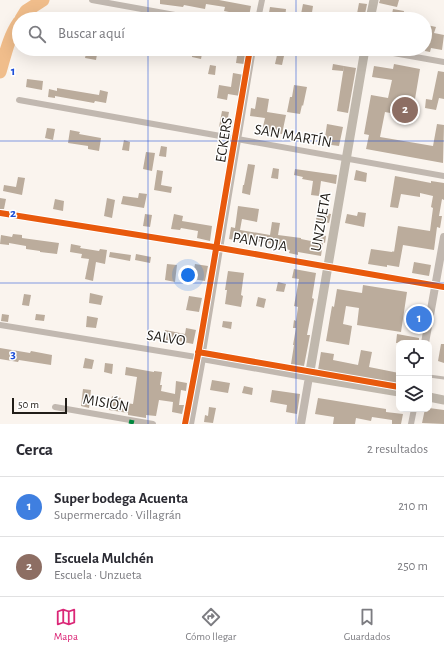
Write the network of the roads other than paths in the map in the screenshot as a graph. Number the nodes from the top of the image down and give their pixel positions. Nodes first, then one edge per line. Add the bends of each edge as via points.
1 (92, 0) edge
2 (262, 0) edge
3 (374, 0) edge
4 (158, 12) edge
5 (259, 12) edge
6 (371, 12) edge
7 (252, 56) edge
8 (364, 56) edge
9 (410, 56) edge
10 (444, 62) edge
11 (19, 100) dead end
12 (238, 140) junction
13 (346, 158) junction
14 (444, 176) edge
15 (0, 213) edge
16 (444, 236) edge
17 (220, 248) junction
18 (328, 267) junction
19 (435, 285) junction
20 (444, 287) edge
21 (0, 325) edge
22 (426, 340) edge
23 (202, 358) junction
24 (432, 376) edge
25 (309, 377) junction
26 (444, 378) edge
27 (396, 392) edge
28 (432, 398) edge
29 (444, 400) edge
30 (56, 407) dead end
31 (413, 412) edge
32 (131, 422) edge
33 (153, 424) edge
34 (190, 424) edge
35 (301, 424) edge
36 (411, 424) edge

1 - 4 street
2 - 5 street
3 - 6 main road
7 - 12 street, ECKERS
8 - 13 main road, UNZUETA
9 - 10 street
11 - 12 street, SAN MARTÍN
12 - 13 street, SAN MARTÍN
12 - 17 street, ECKERS
13 - 14 street, SAN MARTÍN
13 - 18 main road, UNZUETA
15 - 17 street, PANTOJA
16 - 19 street
17 - 18 street, PANTOJA
17 - 23 street, ECKERS
18 - 19 street, PANTOJA
18 - 25 main road, UNZUETA
19 - 20 street, PANTOJA
19 - 22 street
21 - 23 street, SALVO
23 - 25 street, SALVO
23 - 34 street, ECKERS
24 - 26 lane
25 - 27 main road, SALVO
25 - 35 street, UNZUETA
28 - 29 main road
30 - 32 street, MISIÓN
31 - 36 street
32 - 33 street, MISIÓN

